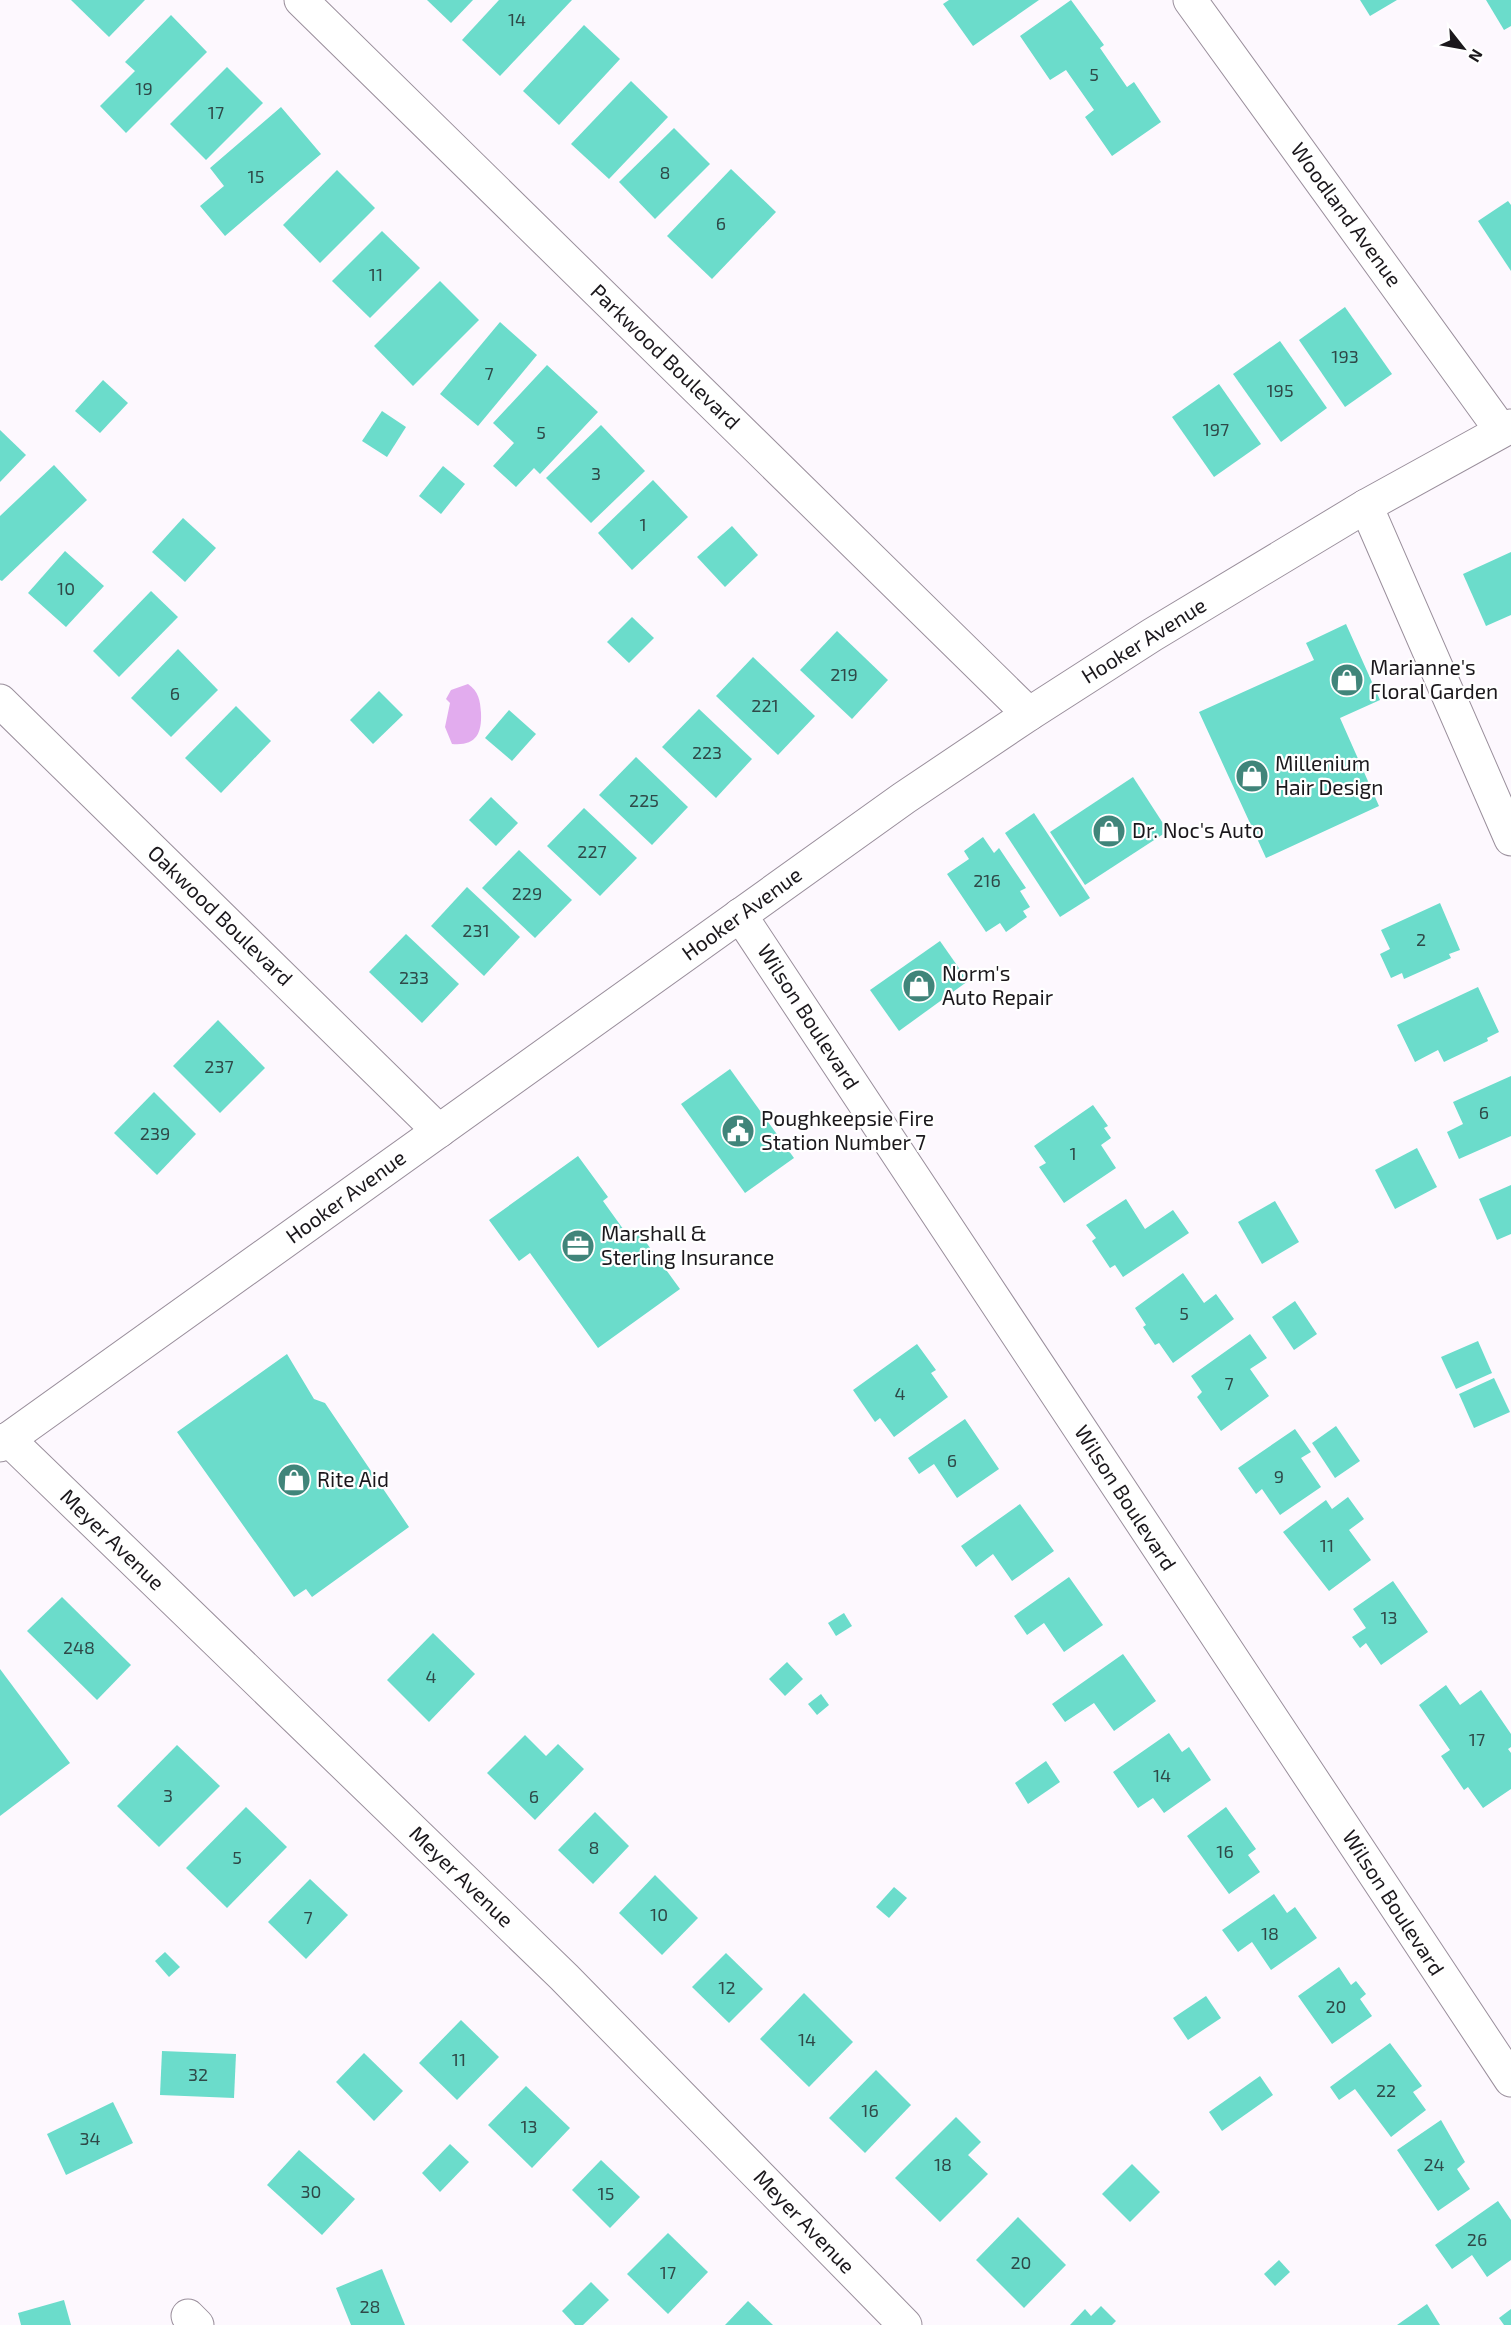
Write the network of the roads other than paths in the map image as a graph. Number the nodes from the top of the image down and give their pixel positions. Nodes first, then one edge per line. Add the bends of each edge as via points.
1 (301, 0) edge
2 (1190, 0) edge
3 (1506, 428) edge
4 (1366, 506) junction
5 (0, 701) edge
6 (1029, 714) junction
7 (1511, 839) edge
8 (740, 915) junction
9 (439, 1131) junction
10 (4, 1442) edge
11 (1511, 2080) edge
12 (905, 2325) edge

1 - 6 street, Parkwood Boulevard
2 - 3 street, Woodland Avenue
3 - 4 street, Hooker Avenue
4 - 6 street, Hooker Avenue
4 - 7 street
5 - 9 street, Oakwood Boulevard
6 - 8 street, Hooker Avenue
8 - 9 street, Hooker Avenue
8 - 11 street, Wilson Boulevard
9 - 10 street, Hooker Avenue
10 - 12 street, Meyer Avenue via 564,1977

